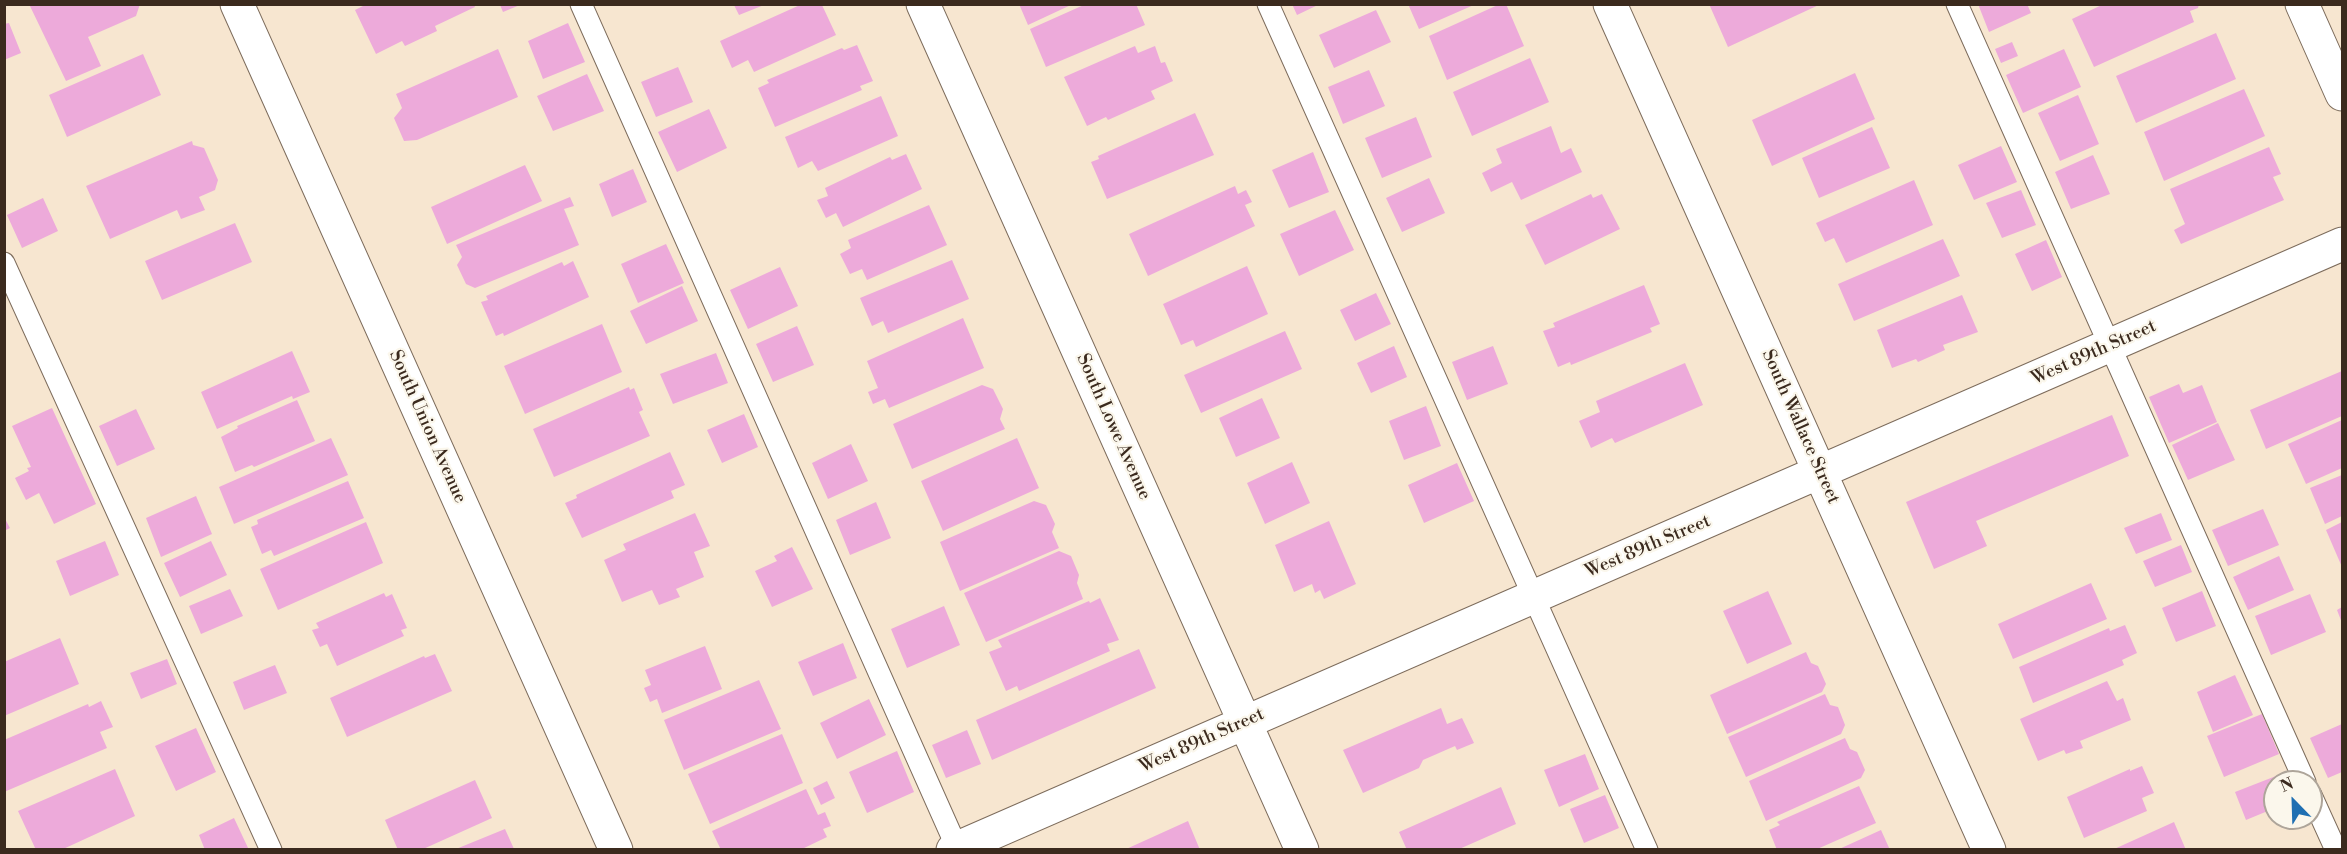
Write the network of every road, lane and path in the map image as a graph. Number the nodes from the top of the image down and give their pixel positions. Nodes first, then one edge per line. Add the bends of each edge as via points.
1 (237, 4) edge
2 (581, 4) edge
3 (923, 4) edge
4 (1268, 4) edge
5 (1610, 4) edge
6 (1957, 4) edge
7 (2302, 4) edge
8 (2343, 94) edge
9 (2343, 244) edge
10 (4, 263) edge
11 (2110, 346) junction
12 (1820, 472) junction
13 (1534, 596) junction
14 (1245, 722) junction
15 (2300, 770) edge
16 (2323, 821) edge
17 (271, 849) edge
18 (616, 849) edge
19 (956, 849) edge
20 (1302, 849) edge
21 (1647, 849) edge
22 (1989, 849) edge
23 (2336, 849) edge

1 - 18 street, South Union Avenue
2 - 19 lane
3 - 14 street, South Lowe Avenue
4 - 13 lane
5 - 12 street, South Wallace Street
6 - 11 lane
7 - 8 street
9 - 11 street, West 89th Street
10 - 17 lane
11 - 12 street, West 89th Street
11 - 15 lane
12 - 13 street, West 89th Street
12 - 22 street, South Wallace Street
13 - 14 street, West 89th Street
13 - 21 lane
14 - 19 street, West 89th Street
14 - 20 street, South Lowe Avenue
16 - 23 lane

